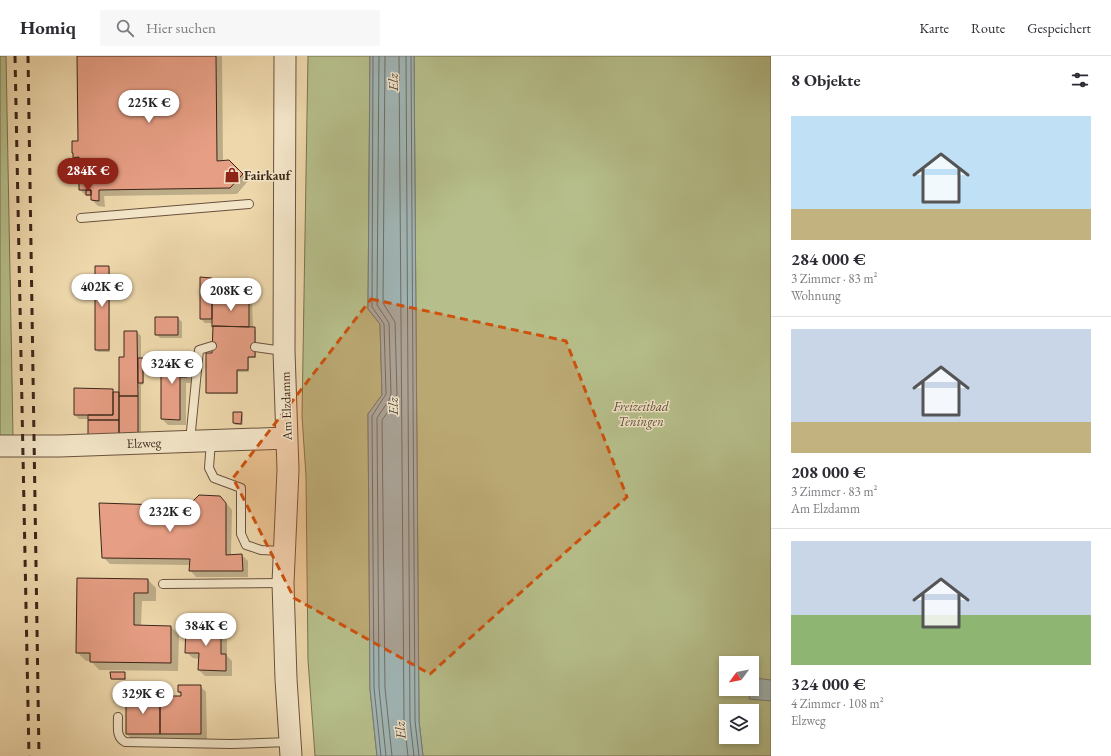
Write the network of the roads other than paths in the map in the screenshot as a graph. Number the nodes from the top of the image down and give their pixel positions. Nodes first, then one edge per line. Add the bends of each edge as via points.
1 (285, 56) edge
2 (249, 204) dead end
3 (81, 218) dead end
4 (212, 346) dead end
5 (255, 347) dead end
6 (284, 351) junction
7 (287, 438) junction
8 (211, 440) junction
9 (190, 441) junction
10 (0, 446) edge
11 (286, 551) junction
12 (284, 583) junction
13 (162, 584) dead end
14 (118, 718) dead end
15 (290, 749) edge

1 - 6 street, Am Elzdamm
2 - 3 lane
4 - 9 lane via 199,350
5 - 6 lane
6 - 7 street, Am Elzdamm
7 - 8 street, Elzweg
7 - 11 street, Am Elzdamm
8 - 9 street, Elzweg
8 - 11 lane via 209,468 214,478 241,488 241,534 246,545 261,550
9 - 10 street, Elzweg
11 - 12 street, Am Elzdamm
12 - 13 lane
12 - 15 street, Am Elzdamm
14 - 15 lane via 118,734 125,742

